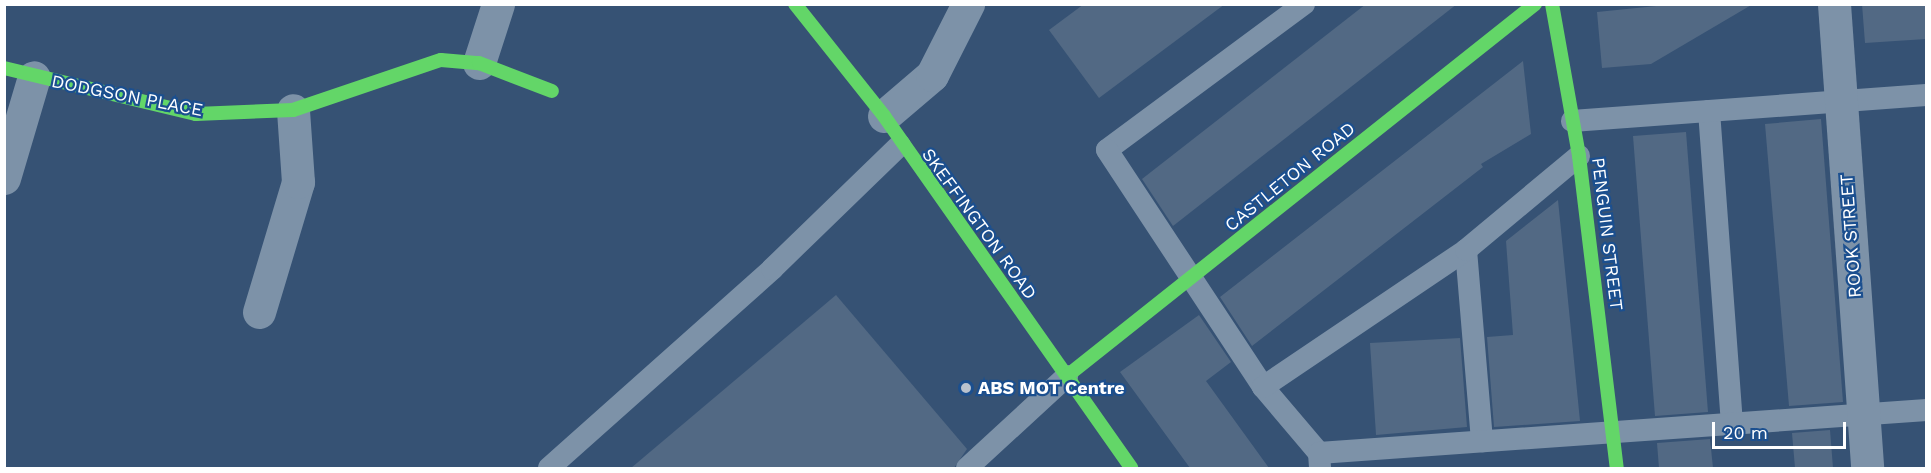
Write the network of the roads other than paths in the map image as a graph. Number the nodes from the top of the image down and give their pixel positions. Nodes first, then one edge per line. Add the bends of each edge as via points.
1 (498, 4) edge
2 (795, 4) edge
3 (968, 4) edge
4 (1304, 4) edge
5 (1535, 4) edge
6 (1552, 4) edge
7 (1834, 4) edge
8 (479, 63) junction
9 (19, 72) edge
10 (552, 91) dead end
11 (1926, 95) edge
12 (1842, 102) junction
13 (293, 110) junction
14 (1709, 111) junction
15 (884, 116) junction
16 (1572, 122) junction
17 (900, 145) junction
18 (1579, 156) junction
19 (4, 178) edge
20 (1466, 250) junction
21 (1191, 278) junction
22 (259, 312) dead end
23 (1067, 376) junction
24 (1263, 387) junction
25 (1926, 410) edge
26 (1864, 414) junction
27 (1732, 423) junction
28 (1613, 432) junction
29 (1482, 441) junction
30 (1319, 461) edge
31 (549, 468) edge
32 (967, 468) edge
33 (1131, 468) edge
34 (1617, 468) edge
35 (1867, 468) edge

1 - 8 street
2 - 15 street, SKEFFINGTON ROAD
3 - 15 street via 932,75
4 - 21 lane via 1107,150
5 - 21 street, CASTLETON ROAD
6 - 16 street, PENGUIN STREET
7 - 12 street, ROOK STREET
8 - 10 street, DODGSON PLACE
8 - 13 street, DODGSON PLACE via 441,60
9 - 13 street, DODGSON PLACE via 196,114
9 - 19 street, DODGSON PLACE
11 - 12 lane
12 - 14 lane
12 - 26 street, ROOK STREET
13 - 22 street via 298,182
14 - 16 lane
14 - 27 lane
15 - 17 street, SKEFFINGTON ROAD
16 - 18 street, PENGUIN STREET
17 - 23 street, SKEFFINGTON ROAD
17 - 31 lane via 772,269
18 - 20 lane
18 - 28 street, PENGUIN STREET
20 - 24 lane
20 - 29 lane
21 - 23 street, CASTLETON ROAD
21 - 24 lane
23 - 32 lane
23 - 33 street, SKEFFINGTON ROAD
24 - 30 lane
25 - 26 lane
26 - 27 lane
26 - 35 street, ROOK STREET
27 - 28 lane
28 - 29 lane
28 - 34 street, PENGUIN STREET
29 - 30 lane

